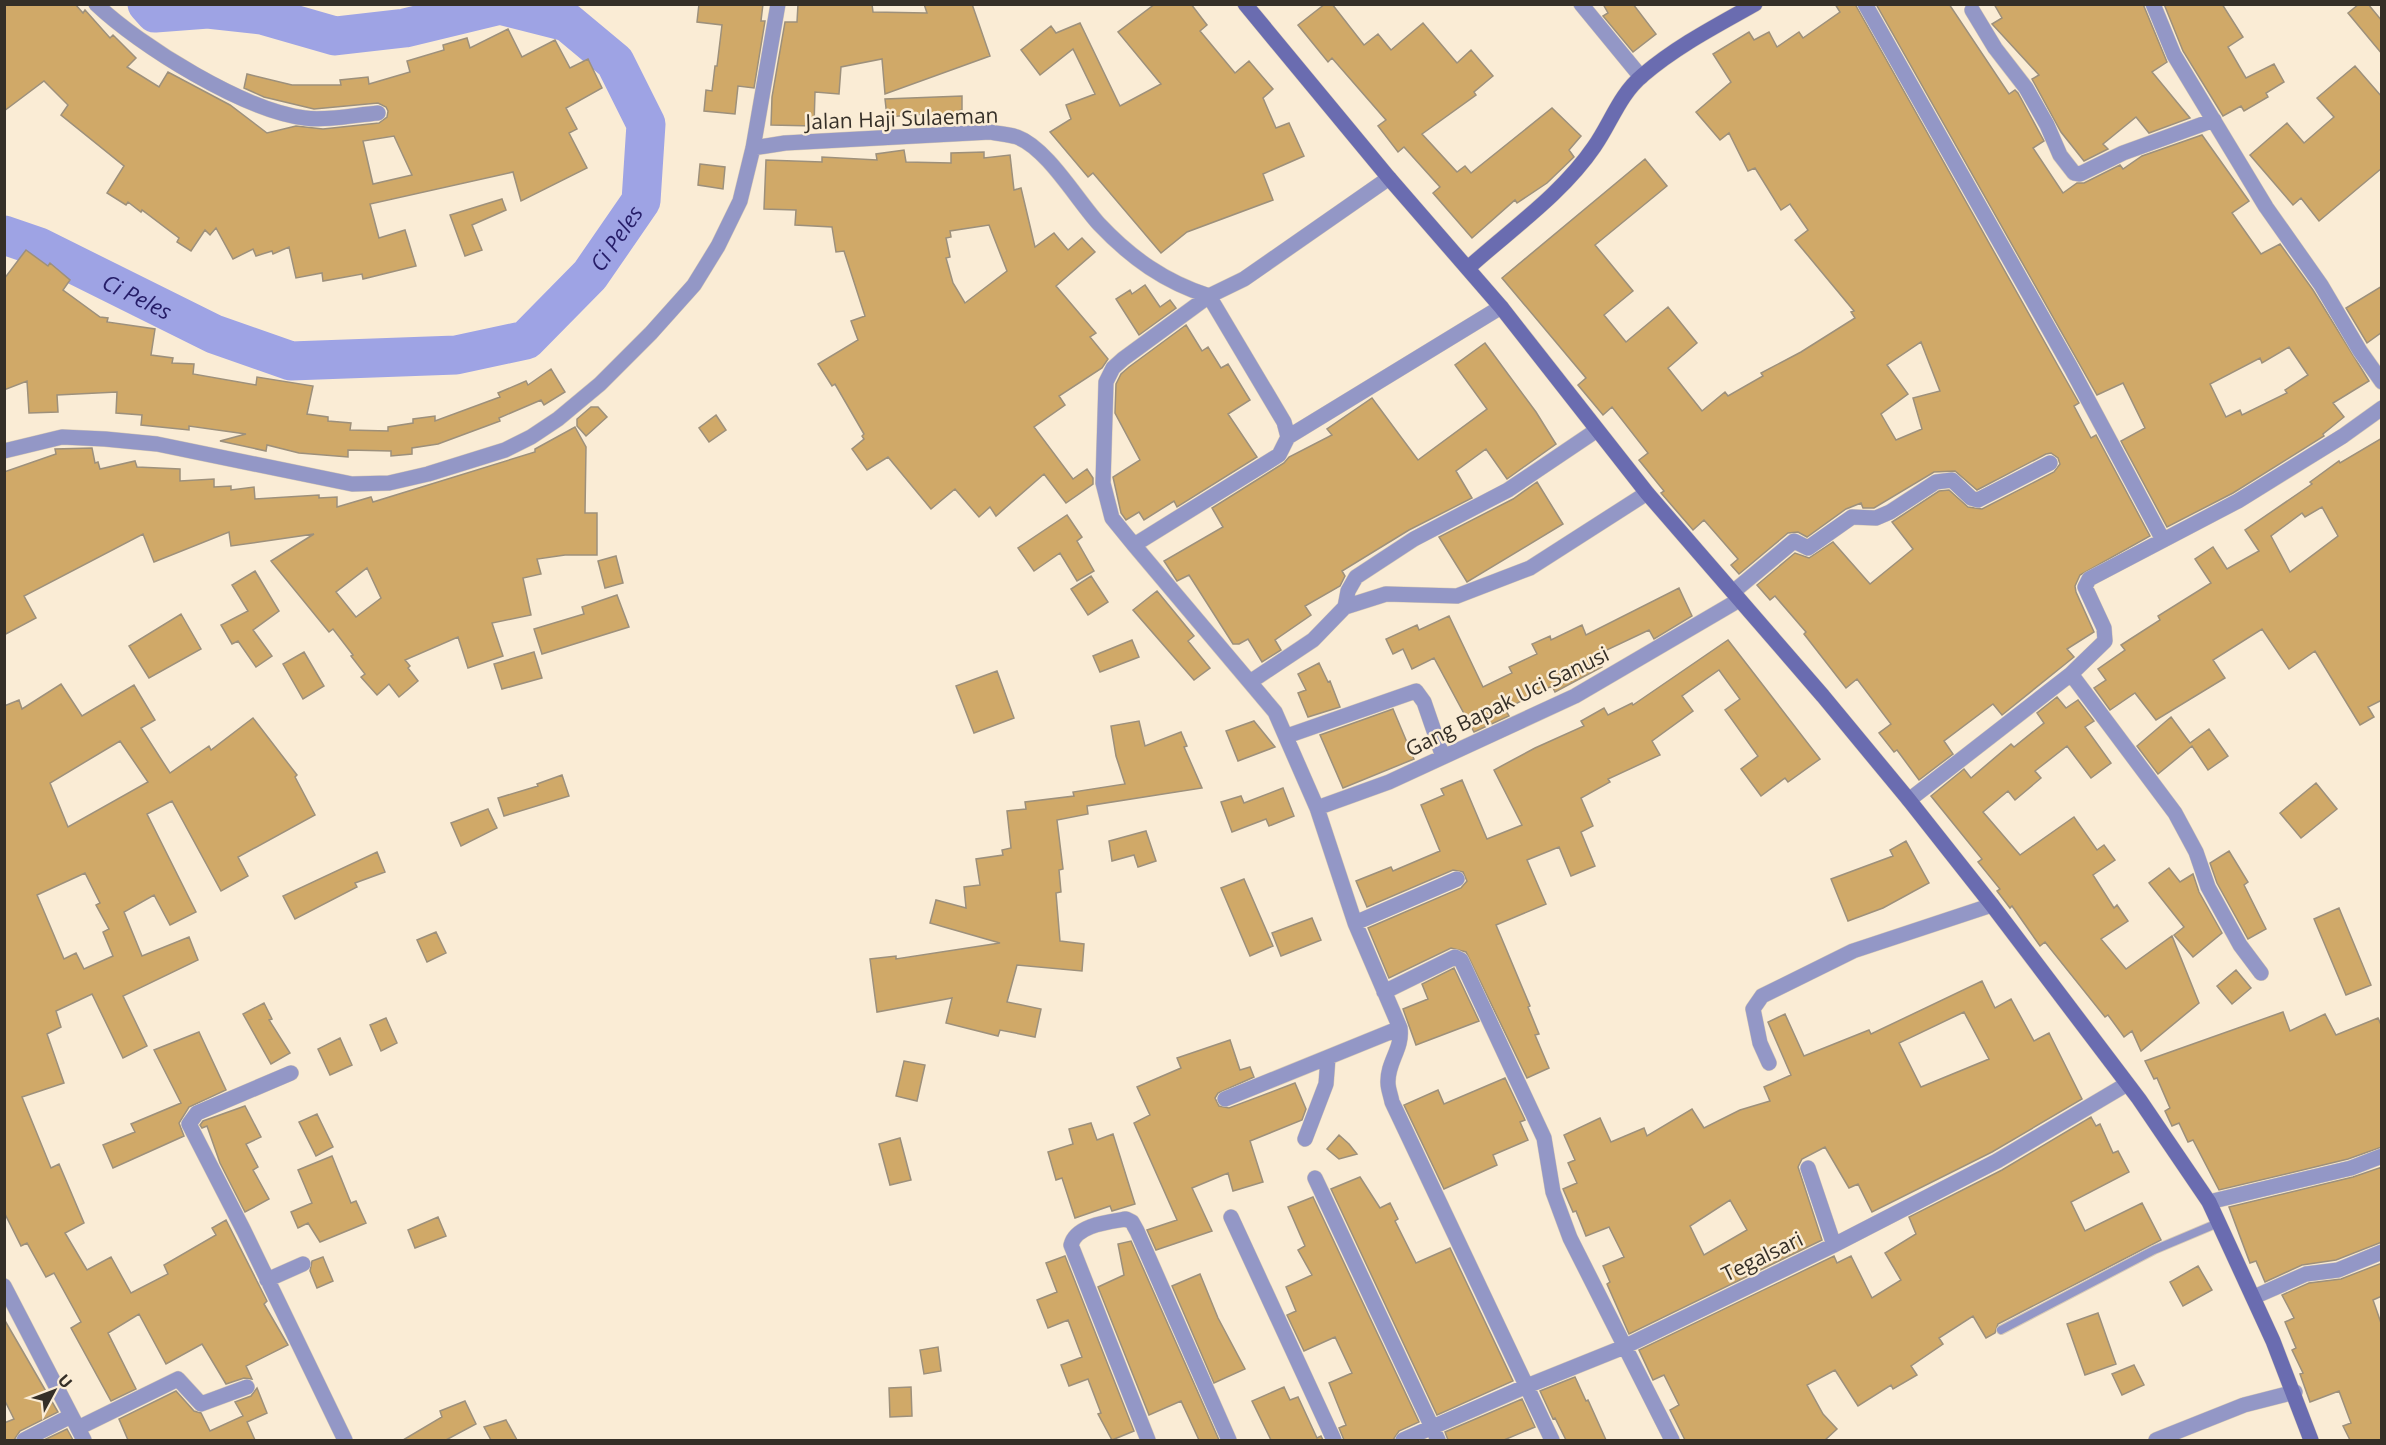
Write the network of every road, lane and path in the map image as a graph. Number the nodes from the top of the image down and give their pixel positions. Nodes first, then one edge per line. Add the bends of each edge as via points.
1 (96, 4) edge
2 (778, 4) edge
3 (1245, 4) edge
4 (1581, 4) edge
5 (1755, 4) edge
6 (1865, 4) edge
7 (2153, 4) edge
8 (1972, 10) dead end
9 (1641, 77) junction
10 (378, 113) dead end
11 (2214, 120) junction
12 (753, 148) junction
13 (1389, 178) junction
14 (1468, 268) junction
15 (1209, 296) junction
16 (1501, 307) junction
17 (2382, 382) edge
18 (2382, 408) edge
19 (1597, 430) junction
20 (1288, 437) junction
21 (4, 451) edge
22 (2050, 463) dead end
23 (1647, 493) junction
24 (2163, 540) junction
25 (1134, 545) junction
26 (1736, 596) junction
27 (1345, 607) junction
28 (2071, 674) junction
29 (1250, 682) junction
30 (1287, 736) junction
31 (1443, 757) junction
32 (1909, 800) junction
33 (1317, 808) junction
34 (1457, 879) dead end
35 (1992, 905) junction
36 (1355, 923) junction
37 (2261, 973) dead end
38 (1384, 993) junction
39 (1400, 1028) junction
40 (1328, 1058) junction
41 (1769, 1063) dead end
42 (291, 1073) dead end
43 (2127, 1083) junction
44 (1226, 1099) dead end
45 (1305, 1139) dead end
46 (2382, 1156) edge
47 (1808, 1168) dead end
48 (1315, 1178) dead end
49 (2210, 1202) junction
50 (1231, 1217) dead end
51 (2218, 1223) junction
52 (1834, 1245) junction
53 (2382, 1252) edge
54 (303, 1264) dead end
55 (267, 1280) junction
56 (4, 1286) edge
57 (2254, 1297) junction
58 (2001, 1330) dead end
59 (1624, 1347) junction
60 (1527, 1386) junction
61 (247, 1387) dead end
62 (2295, 1392) junction
63 (78, 1428) edge
64 (1435, 1433) edge
65 (24, 1440) edge
66 (345, 1440) edge
67 (1148, 1440) edge
68 (1229, 1440) edge
69 (1334, 1440) edge
70 (1403, 1440) edge
71 (1551, 1440) edge
72 (1672, 1440) edge
73 (2156, 1440) edge
74 (2311, 1440) edge

1 - 10 street via 119,26 199,75 276,113 307,119
2 - 12 street
3 - 13 main road
4 - 9 street
5 - 9 main road via 1681,45
6 - 24 street via 2071,368
7 - 11 street via 2174,55
8 - 11 street via 2026,88 2074,173 2080,174 2123,153
9 - 14 main road via 1619,102 1587,156
11 - 17 street via 2266,207
12 - 15 street, Jalan Haji Sulaeman via 990,132 1018,138 1040,153 1130,254 1180,286
12 - 21 street via 740,201 694,285 600,384 558,419 505,450 428,474 389,483 361,484 126,441 63,437
13 - 14 main road
13 - 15 street via 1244,279
14 - 16 main road
15 - 20 street via 1284,422
15 - 25 street via 1123,359 1106,382 1103,483 1112,518
16 - 19 main road
16 - 20 street
18 - 24 street via 2238,501
19 - 23 main road
19 - 27 street via 1508,490 1414,539 1356,577
20 - 25 street via 1279,456
22 - 26 street, Gang Bapak Uci Sanusi via 1975,501 1952,480 1936,482 1876,518 1852,517 1808,548 1794,541
23 - 26 main road
23 - 27 street via 1530,568 1457,596 1386,594
24 - 28 street via 2089,579 2085,587 2104,628 2105,641
25 - 29 street
26 - 31 street, Gang Bapak Uci Sanusi via 1575,696
26 - 32 main road
27 - 29 street via 1313,640
28 - 32 street
28 - 37 street via 2175,813 2196,852 2208,887 2240,945
29 - 30 street via 1266,698
30 - 31 street via 1416,691 1425,702
30 - 33 street
31 - 33 street, Gang Bapak Uci Sanusi
32 - 35 main road
33 - 36 street
34 - 36 street
35 - 41 street via 1853,951 1762,996 1753,1009
35 - 43 main road
36 - 38 street
38 - 39 street
38 - 59 street via 1455,957 1461,960 1544,1138 1553,1192 1570,1238
39 - 40 street
39 - 60 street via 1402,1041 1388,1082 1392,1102
40 - 44 street
40 - 45 street via 1326,1084
42 - 55 street via 197,1113 189,1124
43 - 49 main road
43 - 52 street, Tegalsari via 1997,1161
46 - 49 street via 2351,1168
47 - 52 street
48 - 64 street
49 - 51 main road
50 - 69 street
51 - 57 main road
51 - 58 lane via 2154,1250
52 - 59 street, Tegalsari
53 - 57 street via 2338,1270 2306,1274
54 - 55 street
55 - 66 street
56 - 63 street
57 - 62 main road
59 - 60 street, Tegalsari
59 - 72 street
60 - 64 street, Tegalsari
60 - 71 street
61 - 63 street via 201,1404 178,1379
62 - 73 street via 2244,1405
62 - 74 main road
63 - 65 street
64 - 70 street, Tegalsari
67 - 68 street via 1071,1245 1072,1238 1082,1230 1126,1219 1137,1231

